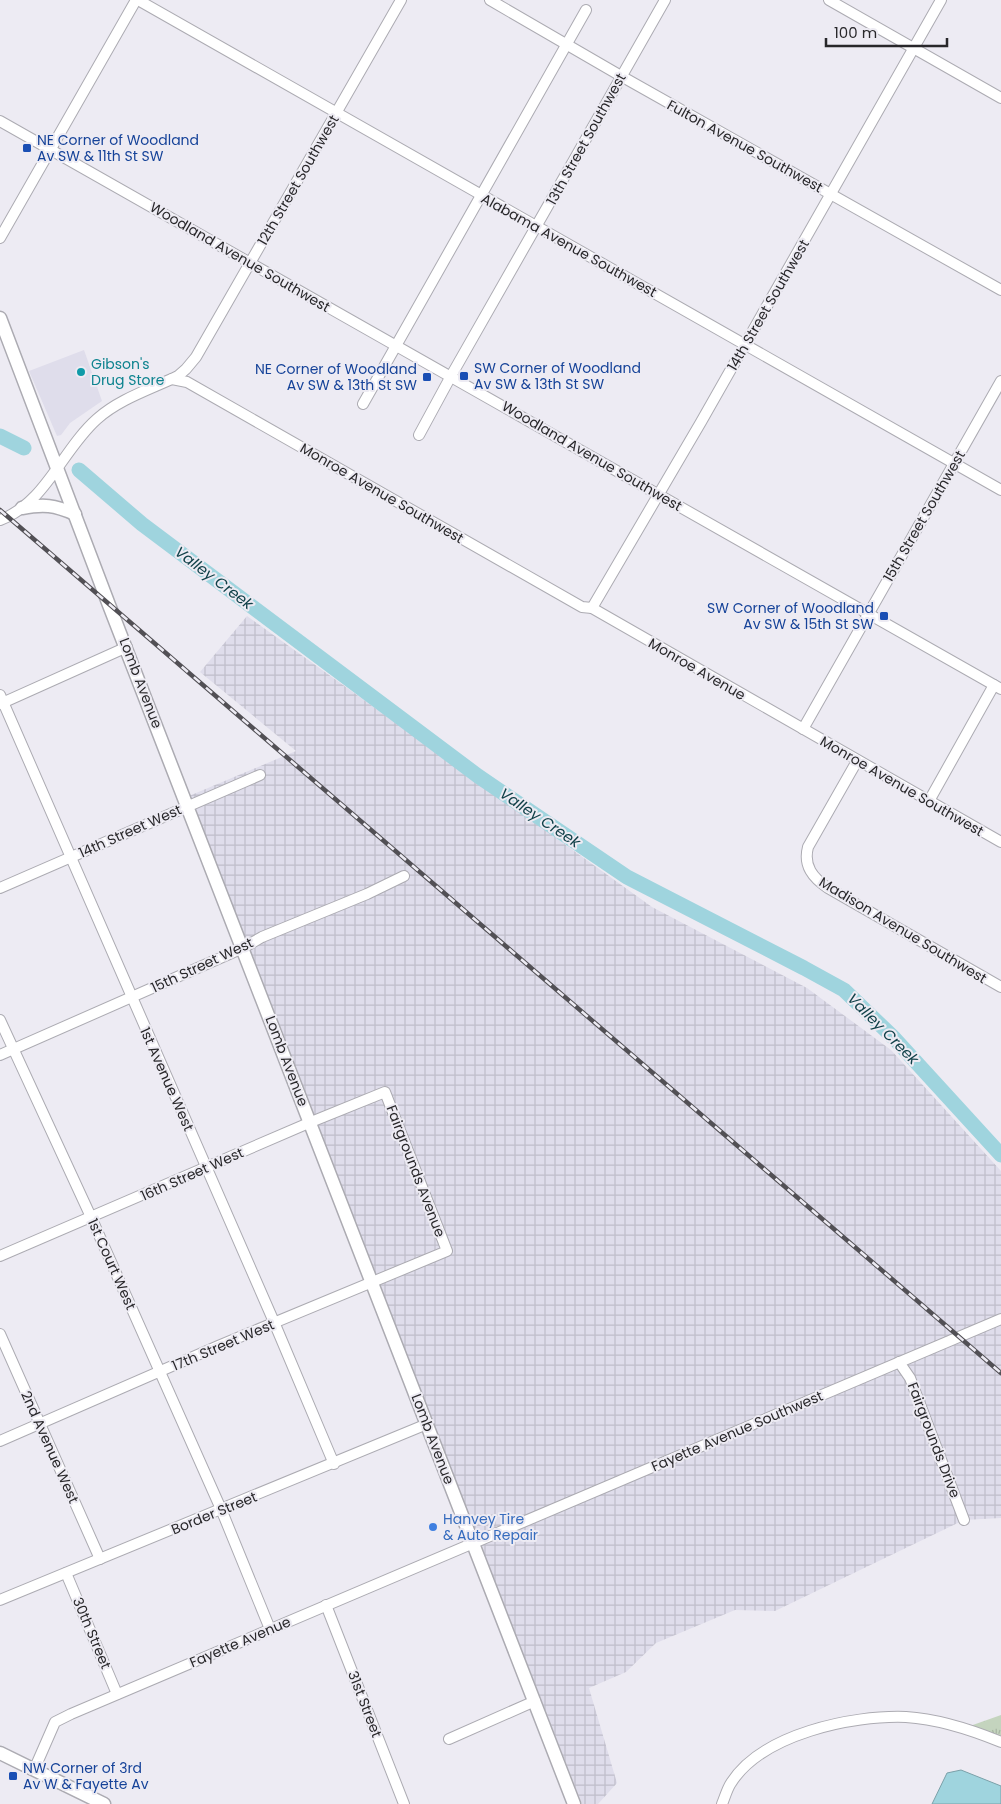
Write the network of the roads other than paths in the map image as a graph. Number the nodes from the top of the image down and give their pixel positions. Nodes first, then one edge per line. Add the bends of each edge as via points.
1 (137, 0) edge
2 (400, 0) edge
3 (490, 0) edge
4 (665, 0) edge
5 (829, 0) edge
6 (941, 0) edge
7 (586, 10) dead end
8 (566, 44) junction
9 (913, 48) junction
10 (621, 76) junction
11 (1001, 98) edge
12 (336, 113) junction
13 (0, 121) edge
14 (51, 150) junction
15 (832, 194) junction
16 (480, 195) junction
17 (536, 227) junction
18 (0, 238) edge
19 (250, 263) junction
20 (1001, 290) edge
21 (0, 318) edge
22 (745, 344) junction
23 (396, 347) junction
24 (451, 376) junction
25 (172, 379) junction
26 (1001, 381) edge
27 (363, 404) dead end
28 (419, 435) dead end
29 (954, 463) junction
30 (58, 470) junction
31 (1001, 490) edge
32 (659, 494) junction
33 (22, 508) junction
34 (75, 514) junction
35 (0, 520) edge
36 (592, 608) junction
37 (869, 613) junction
38 (127, 647) junction
39 (997, 687) edge
40 (1, 700) edge
41 (803, 729) junction
42 (858, 761) junction
43 (260, 775) dead end
44 (929, 801) junction
45 (188, 805) junction
46 (1001, 842) edge
47 (71, 857) junction
48 (404, 876) dead end
49 (0, 888) edge
50 (243, 948) junction
51 (1001, 987) edge
52 (131, 997) junction
53 (0, 1020) edge
54 (13, 1049) junction
55 (0, 1055) edge
56 (385, 1092) joint
57 (311, 1122) junction
58 (206, 1168) junction
59 (91, 1217) junction
60 (447, 1251) joint
61 (0, 1256) edge
62 (372, 1282) junction
63 (1001, 1319) edge
64 (274, 1322) junction
65 (0, 1334) edge
66 (900, 1362) junction
67 (160, 1372) junction
68 (40, 1424) junction
69 (427, 1424) junction
70 (0, 1441) edge
71 (334, 1464) junction
72 (222, 1509) junction
73 (964, 1520) dead end
74 (473, 1542) junction
75 (100, 1559) junction
76 (66, 1573) junction
77 (0, 1600) edge
78 (326, 1605) junction
79 (270, 1629) junction
80 (117, 1694) junction
81 (535, 1701) junction
82 (449, 1739) dead end
83 (1001, 1742) edge
84 (0, 1753) edge
85 (34, 1770) junction
86 (84, 1800) edge
87 (104, 1804) edge
88 (404, 1804) edge
89 (574, 1804) edge
90 (722, 1804) edge

1 - 12 street, Alabama Avenue Southwest
1 - 14 street
2 - 12 street, 12th Street Southwest
3 - 8 street, Fulton Avenue Southwest
4 - 10 street, 13th Street Southwest
5 - 9 street
6 - 9 street, 14th Street Southwest
7 - 8 street
8 - 10 street, Fulton Avenue Southwest
8 - 16 street
9 - 11 street
9 - 15 street, 14th Street Southwest
10 - 15 street, Fulton Avenue Southwest
10 - 17 street, 13th Street Southwest
12 - 16 street, Alabama Avenue Southwest
12 - 19 street, 12th Street Southwest
13 - 14 street, Woodland Avenue Southwest
14 - 18 street
14 - 19 street, Woodland Avenue Southwest
15 - 20 street, Fulton Avenue Southwest
15 - 22 street, 14th Street Southwest
16 - 17 street, Alabama Avenue Southwest
16 - 23 street
17 - 22 street, Alabama Avenue Southwest
17 - 24 street, 13th Street Southwest
19 - 23 street, Woodland Avenue Southwest
19 - 25 street, 12th Street Southwest via 196,358
21 - 30 main road, Lomb Avenue
22 - 29 street, Alabama Avenue Southwest
22 - 32 street, 14th Street Southwest
23 - 24 street, Woodland Avenue Southwest
23 - 27 street
24 - 28 street, 13th Street Southwest
24 - 32 street, Woodland Avenue Southwest
25 - 30 street, 12th Street Southwest via 119,404 96,419
25 - 36 street, Monroe Avenue Southwest via 187,382 582,607
26 - 29 street, 15th Street Southwest
29 - 31 street, Alabama Avenue Southwest
29 - 37 street, 15th Street Southwest
30 - 33 street, 12th Street Southwest
30 - 34 main road, Lomb Avenue
32 - 36 street, 14th Street Southwest
32 - 37 street, Woodland Avenue Southwest
33 - 34 main road via 51,506
33 - 35 street, 12th Street Southwest
34 - 38 main road, Lomb Avenue
36 - 41 street, Monroe Avenue
37 - 39 street, Woodland Avenue Southwest
37 - 41 street, 15th Street Southwest
38 - 40 street
38 - 45 main road, Lomb Avenue
39 - 44 street
40 - 47 street, 1st Avenue West
41 - 42 street, Monroe Avenue Southwest
42 - 44 street, Monroe Avenue Southwest
42 - 51 street, Madison Avenue Southwest via 808,847 809,869 818,882
43 - 45 street, 14th Street West
44 - 46 street, Monroe Avenue Southwest
45 - 47 street, 14th Street West
45 - 50 main road, Lomb Avenue
47 - 49 street, 14th Street West
47 - 52 street, 1st Avenue West
48 - 50 street, 15th Street West
50 - 52 street, 15th Street West
50 - 57 main road, Lomb Avenue
52 - 54 street, 15th Street West
52 - 58 street, 1st Avenue West
53 - 54 street, 1st Court West
54 - 55 street, 15th Street West
54 - 59 street, 1st Court West
56 - 57 street, 16th Street West
56 - 60 street, Fairgrounds Avenue
57 - 58 street, 16th Street West
57 - 62 main road, Lomb Avenue
58 - 59 street, 16th Street West
58 - 64 street, 1st Avenue West
59 - 61 street, 16th Street West
59 - 67 street, 1st Court West
60 - 62 street, 17th Street West
62 - 64 street, 17th Street West
62 - 69 main road, Lomb Avenue
63 - 66 street, Fayette Avenue Southwest
64 - 67 street, 17th Street West
64 - 71 street, 1st Avenue West
65 - 68 street, 2nd Avenue West
66 - 73 street, Fairgrounds Drive via 910,1378
66 - 74 street, Fayette Avenue Southwest
67 - 68 street, 17th Street West
67 - 72 street, 1st Court West
68 - 70 street, 17th Street West
68 - 75 street, 2nd Avenue West
69 - 71 street, Border Street
69 - 74 main road, Lomb Avenue
71 - 72 street, Border Street
72 - 75 street, Border Street
72 - 79 street
74 - 78 street, Fayette Avenue
74 - 81 main road, Lomb Avenue
75 - 76 street, Border Street
76 - 77 street, Border Street
76 - 80 street, 30th Street
78 - 79 street, Fayette Avenue
78 - 88 street, 31st Street
79 - 80 street, Fayette Avenue
80 - 85 street, Fayette Avenue via 56,1722
81 - 82 street
81 - 89 main road, Lomb Avenue
83 - 90 street via 945,1723 906,1718 853,1721 806,1732 775,1744 746,1766 731,1783
84 - 85 main road
85 - 86 main road
86 - 87 main road

